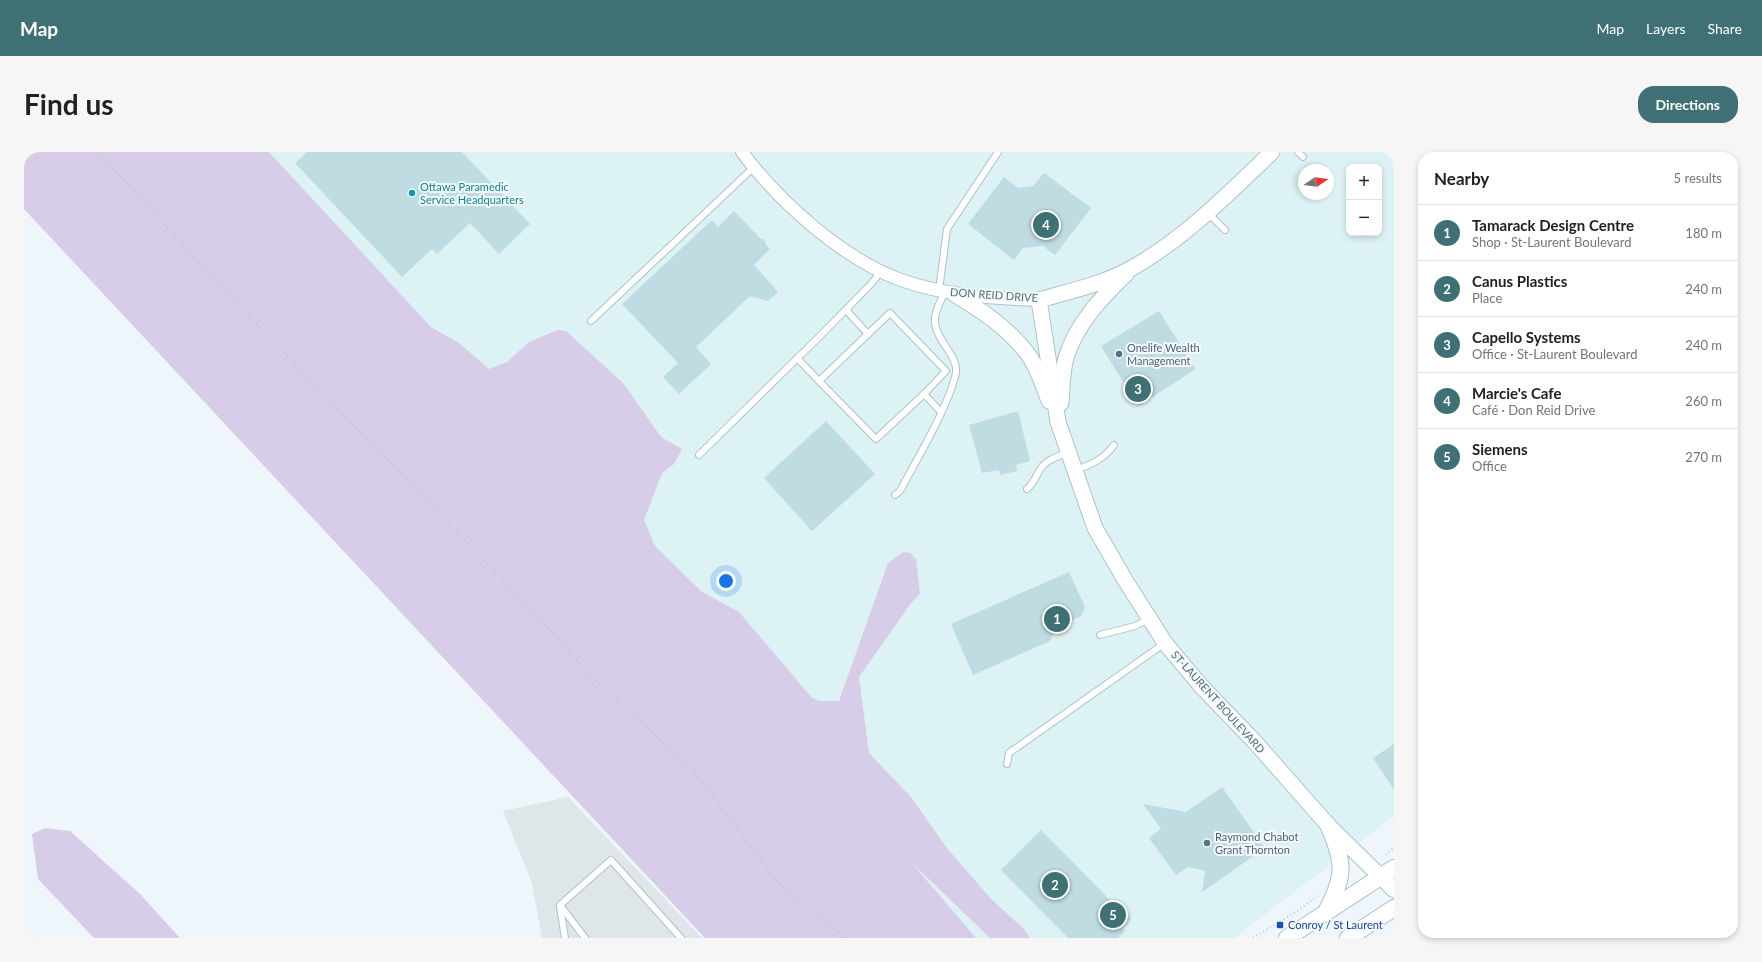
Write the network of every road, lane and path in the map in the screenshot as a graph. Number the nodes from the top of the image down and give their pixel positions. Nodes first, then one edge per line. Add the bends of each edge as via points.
1 (95, 152) edge
2 (742, 152) edge
3 (998, 152) edge
4 (1272, 152) edge
5 (754, 167) junction
6 (1208, 212) junction
7 (1225, 230) dead end
8 (1131, 268) junction
9 (881, 271) junction
10 (946, 292) junction
11 (1039, 300) junction
12 (846, 310) junction
13 (591, 320) dead end
14 (868, 334) junction
15 (797, 358) junction
16 (819, 381) junction
17 (924, 394) junction
18 (941, 412) junction
19 (1058, 422) junction
20 (1114, 445) dead end
21 (1069, 452) junction
22 (699, 455) dead end
23 (1075, 470) junction
24 (1027, 488) dead end
25 (895, 495) dead end
26 (1149, 618) junction
27 (1100, 635) dead end
28 (1165, 643) junction
29 (1007, 764) dead end
30 (1328, 825) junction
31 (1394, 847) edge
32 (1390, 861) edge
33 (1380, 877) junction
34 (1394, 890) edge
35 (1321, 893) dead end
36 (560, 905) junction
37 (1394, 908) edge
38 (1325, 914) junction
39 (565, 938) edge
40 (585, 938) edge
41 (680, 938) edge
42 (846, 938) edge
43 (1253, 938) edge
44 (1287, 938) edge
45 (1348, 938) edge

1 - 42 path via 524,602 591,676 694,771 781,886
2 - 5 street, DON REID DRIVE
3 - 10 lane via 947,229
4 - 6 street, DON REID DRIVE
5 - 9 street, DON REID DRIVE via 776,192 832,242
5 - 13 lane
6 - 7 lane
6 - 8 street, DON REID DRIVE via 1180,237
8 - 11 street, DON REID DRIVE via 1086,286
8 - 19 street via 1099,300 1078,332 1066,358
9 - 10 street, DON REID DRIVE via 901,280
9 - 12 lane
10 - 11 street, DON REID DRIVE
10 - 18 lane via 938,304 934,326 953,356 956,369
10 - 19 street via 987,314 1028,354
11 - 19 street, ST-LAURENT BOULEVARD
12 - 14 lane
12 - 15 lane
14 - 16 lane
14 - 17 lane via 890,313 946,371
15 - 16 lane
15 - 22 lane
16 - 17 lane via 876,439
17 - 18 lane
18 - 25 lane via 900,491
19 - 21 street, ST-LAURENT BOULEVARD
20 - 23 lane via 1096,462
21 - 23 street, ST-LAURENT BOULEVARD
21 - 24 lane via 1047,462 1041,468 1034,484
23 - 26 street, ST-LAURENT BOULEVARD via 1095,528
26 - 27 lane via 1135,626
26 - 28 street, ST-LAURENT BOULEVARD
28 - 29 lane via 1009,753
28 - 30 street, ST-LAURENT BOULEVARD
30 - 33 street, ST-LAURENT BOULEVARD
30 - 38 main road via 1337,844 1341,866 1337,891
31 - 32 path
32 - 33 main road
33 - 34 street, ST-LAURENT BOULEVARD
33 - 38 main road
35 - 43 path
36 - 39 lane
36 - 40 lane
36 - 41 lane via 611,860
37 - 45 main road
38 - 44 main road

